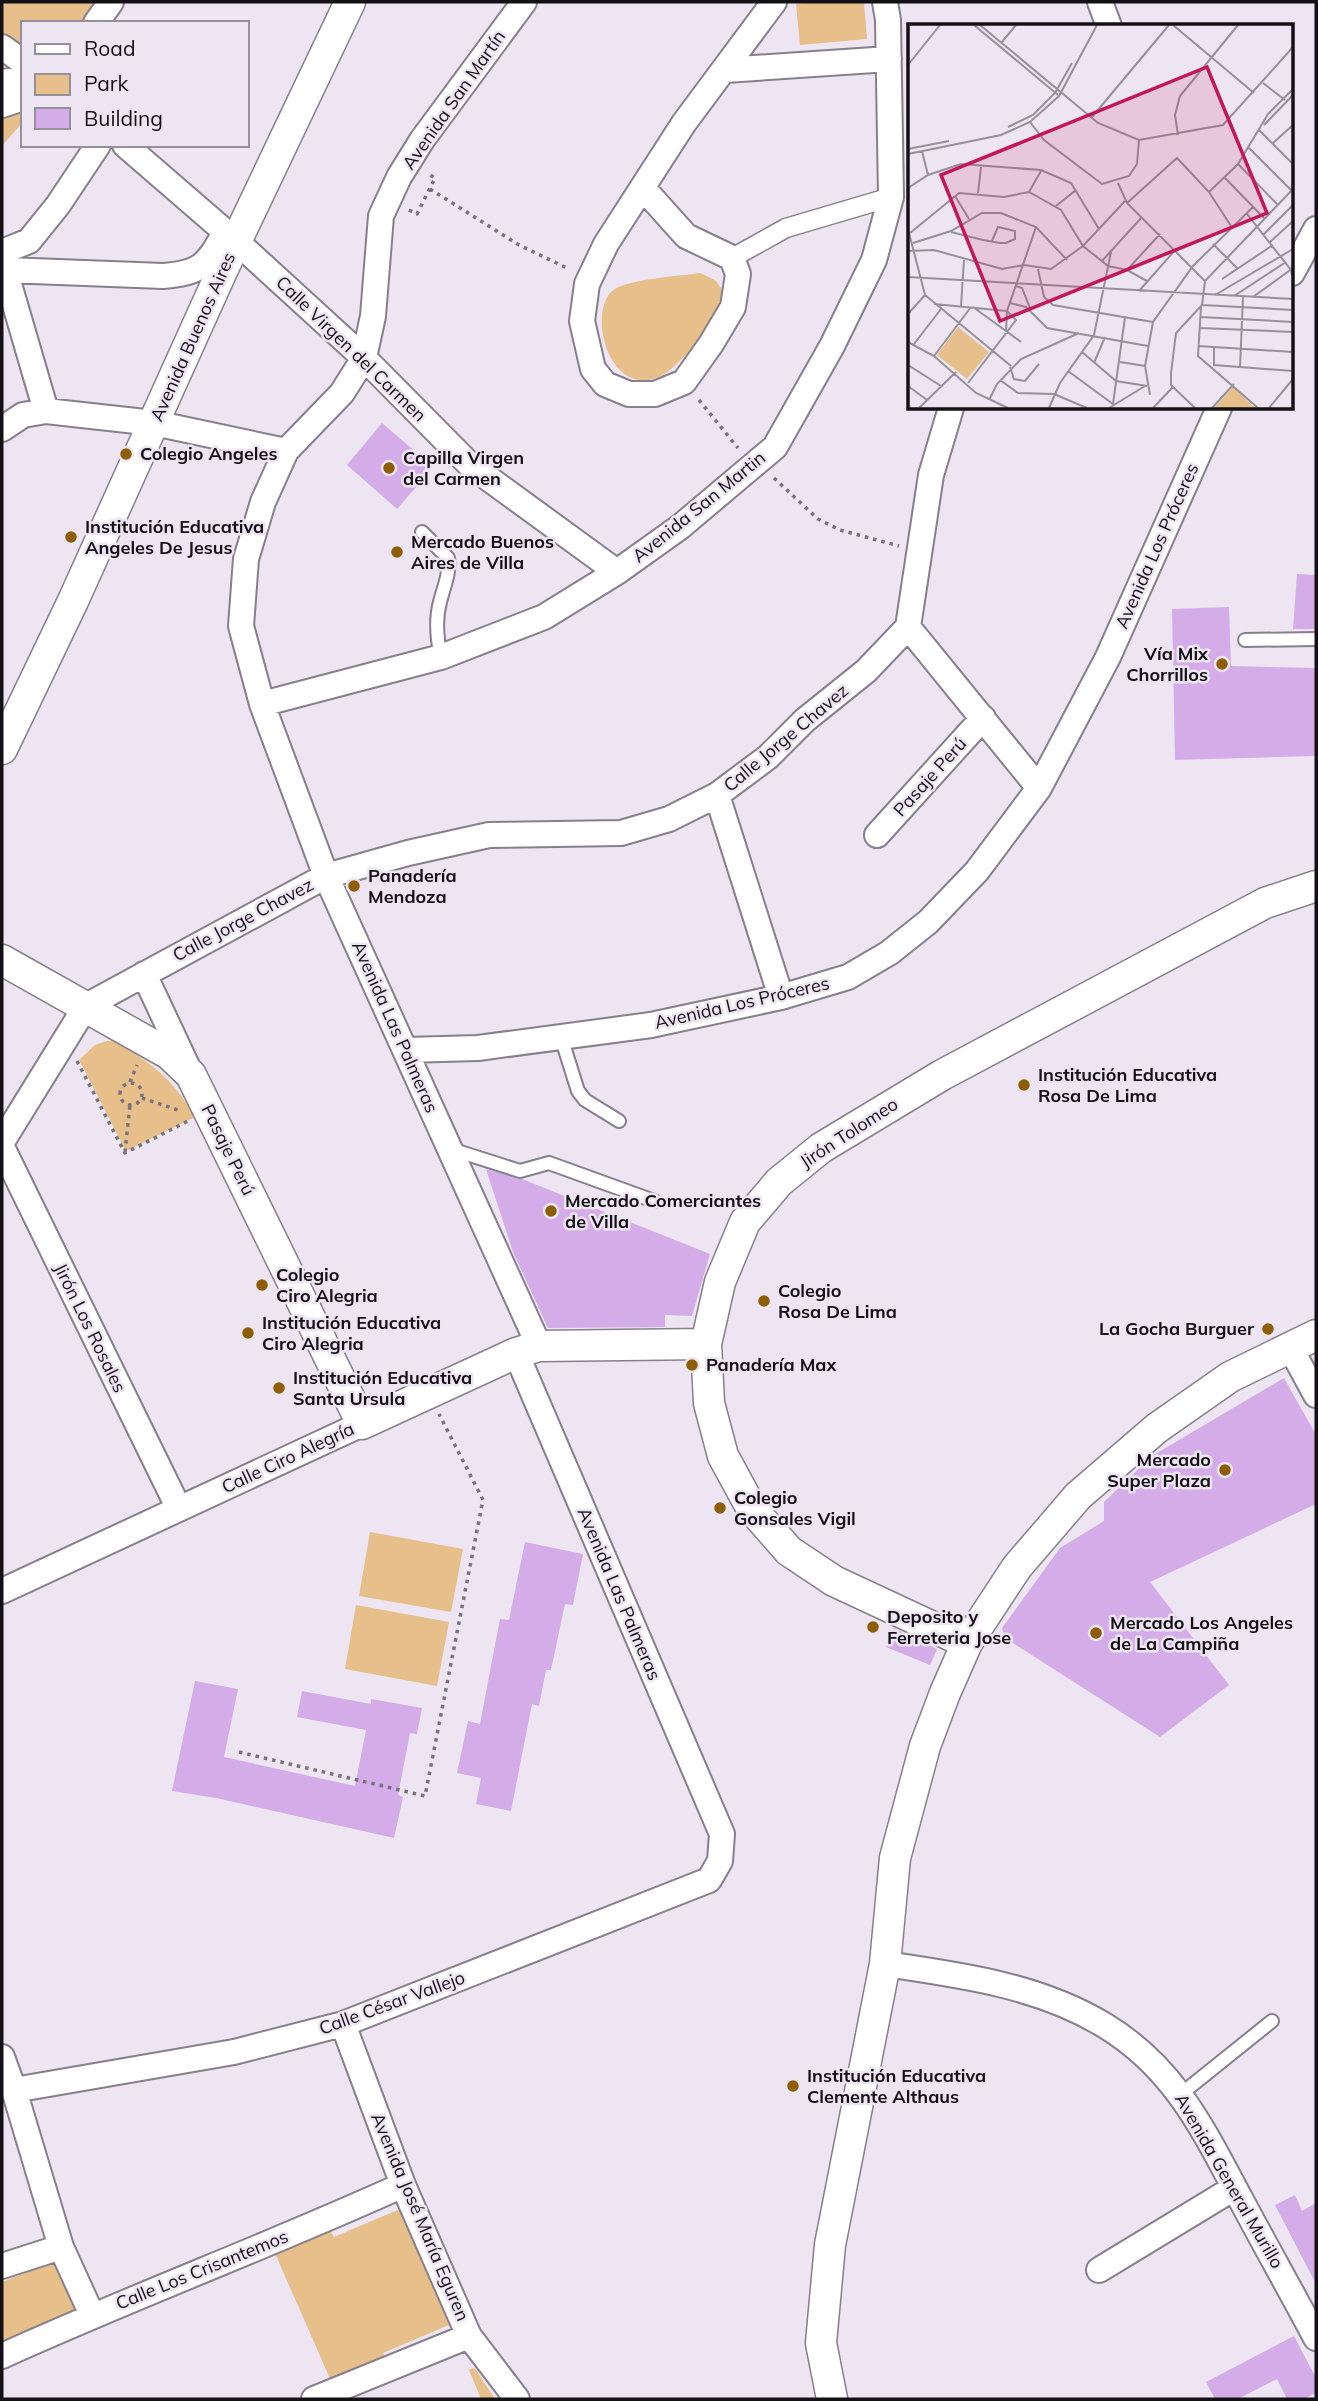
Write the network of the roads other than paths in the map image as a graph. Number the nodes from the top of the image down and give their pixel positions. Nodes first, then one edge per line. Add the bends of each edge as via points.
1 (111, 2) edge
2 (350, 2) edge
3 (524, 2) edge
4 (774, 2) edge
5 (885, 2) edge
6 (1100, 2) edge
7 (97, 21) edge
8 (1108, 24) edge
9 (2, 47) edge
10 (725, 70) junction
11 (896, 71) edge
12 (15, 78) edge
13 (2, 106) edge
14 (97, 147) edge
15 (127, 147) edge
16 (643, 188) junction
17 (891, 197) junction
18 (1316, 229) edge
19 (231, 236) junction
20 (732, 258) junction
21 (3, 261) edge
22 (1294, 268) edge
23 (364, 358) junction
24 (950, 410) edge
25 (1219, 410) edge
26 (46, 411) junction
27 (154, 423) junction
28 (2, 429) edge
29 (286, 451) junction
30 (422, 532) dead end
31 (617, 572) junction
32 (908, 627) junction
33 (1316, 639) edge
34 (1245, 640) dead end
35 (441, 657) junction
36 (262, 704) junction
37 (983, 718) junction
38 (2, 749) edge
39 (1039, 788) junction
40 (718, 795) junction
41 (877, 835) dead end
42 (326, 876) junction
43 (1316, 886) edge
44 (2, 960) edge
45 (144, 974) junction
46 (781, 997) junction
47 (86, 1006) junction
48 (561, 1037) junction
49 (405, 1050) junction
50 (191, 1075) junction
51 (619, 1121) dead end
52 (2, 1145) edge
53 (450, 1149) junction
54 (654, 1201) dead end
55 (1304, 1342) edge
56 (706, 1344) junction
57 (528, 1350) junction
58 (1316, 1395) edge
59 (362, 1424) junction
60 (179, 1509) junction
61 (4, 1585) edge
62 (967, 1643) junction
63 (722, 1834) joint
64 (885, 1964) junction
65 (1272, 2021) dead end
66 (344, 2024) junction
67 (2, 2057) edge
68 (14, 2090) junction
69 (1181, 2094) junction
70 (403, 2185) junction
71 (1234, 2188) junction
72 (61, 2247) junction
73 (2, 2266) edge
74 (1099, 2270) dead end
75 (92, 2315) junction
76 (469, 2336) junction
77 (1316, 2338) edge
78 (2, 2356) edge
79 (314, 2399) edge
80 (517, 2399) edge
81 (832, 2399) edge

1 - 7 street
2 - 19 street, Avenida Buenos Aires
3 - 23 street, Avenida San Martín via 422,140 381,216 373,316
4 - 10 street
5 - 11 street, Avenida San Martin
6 - 8 street
9 - 12 street
10 - 11 street
10 - 16 street
11 - 17 street, Avenida San Martin
12 - 13 street
14 - 21 street via 29,241
15 - 19 street, Calle Virgen del Carmen
16 - 20 street via 687,236
16 - 20 street via 606,244 590,279 582,321 593,369 605,384 629,394 655,394 684,382 733,307 738,274
17 - 20 street via 786,228
17 - 31 street, Avenida San Martin via 874,260 775,447 680,527
18 - 22 street
19 - 21 street via 199,268 186,274 163,276
19 - 23 street, Calle Virgen del Carmen
19 - 27 street, Avenida Buenos Aires
21 - 26 street
23 - 29 street, Avenida San Martín via 342,393
23 - 31 street, Calle Virgen del Carmen via 471,465
24 - 32 street via 931,475
25 - 39 street, Avenida Los Próceres via 1108,657
26 - 27 street
26 - 28 street via 23,415
27 - 29 street
27 - 38 street, Avenida Buenos Aires
29 - 36 street, Avenida San Martín via 263,502 246,559 240,626
30 - 35 lane via 448,558 436,633
31 - 35 street, Avenida San Martin via 544,617
32 - 37 street
32 - 40 street, Calle Jorge Chavez via 866,671
33 - 34 lane
35 - 36 street, Avenida San Martin
36 - 42 street, Avenida Las Palmeras
37 - 39 street
37 - 41 street, Pasaje Perú
39 - 46 street, Avenida Los Próceres via 977,871 918,930 848,977
40 - 42 street, Calle Jorge Chavez via 669,819 621,833 489,835
40 - 46 street
42 - 45 street, Calle Jorge Chavez
42 - 49 street, Avenida Las Palmeras
43 - 56 street, Jirón Tolomeo via 1253,909 942,1075 821,1148 779,1181 745,1222 720,1282
44 - 47 street, Pasaje Perú
45 - 47 street, Calle Jorge Chavez
45 - 50 street
46 - 48 street, Avenida Los Próceres via 651,1025
47 - 50 street, Pasaje Perú via 169,1054
47 - 52 street
48 - 49 street, Avenida Los Próceres via 478,1048
48 - 51 lane via 578,1091
49 - 53 street, Avenida Las Palmeras
50 - 59 street, Pasaje Perú via 202,1113
52 - 60 street, Jirón Los Rosales
53 - 54 lane via 520,1171 549,1163
53 - 57 street, Avenida Las Palmeras
55 - 58 street
55 - 62 street via 1230,1377 1157,1428 1078,1496 1017,1567
56 - 57 street, Calle Ciro Alegría
56 - 62 street, Jirón Tolomeo via 709,1403 723,1456 752,1509 789,1551 834,1581
57 - 59 street, Calle Ciro Alegría
57 - 63 street, Avenida Las Palmeras
59 - 60 street, Calle Ciro Alegría
60 - 61 street, Calle Ciro Alegría
62 - 64 street via 925,1746 898,1845
63 - 66 street, Calle César Vallejo via 720,1861 709,1880
64 - 69 street, Avenida General Murillo via 968,1977 1048,1998 1104,2025 1156,2064
64 - 81 street via 831,2245 821,2343
65 - 69 lane
66 - 68 street, Calle César Vallejo via 234,2052
66 - 70 street, Avenida José María Eguren
67 - 68 street
68 - 72 street
69 - 71 street, Avenida General Murillo
70 - 75 street, Calle Los Crisantemos via 326,2221
70 - 76 street, Avenida José María Eguren
71 - 74 street
71 - 77 street, Avenida General Murillo
72 - 73 street
72 - 75 street
75 - 78 street, Calle Los Crisantemos
76 - 79 street
76 - 80 street, Avenida José María Eguren

